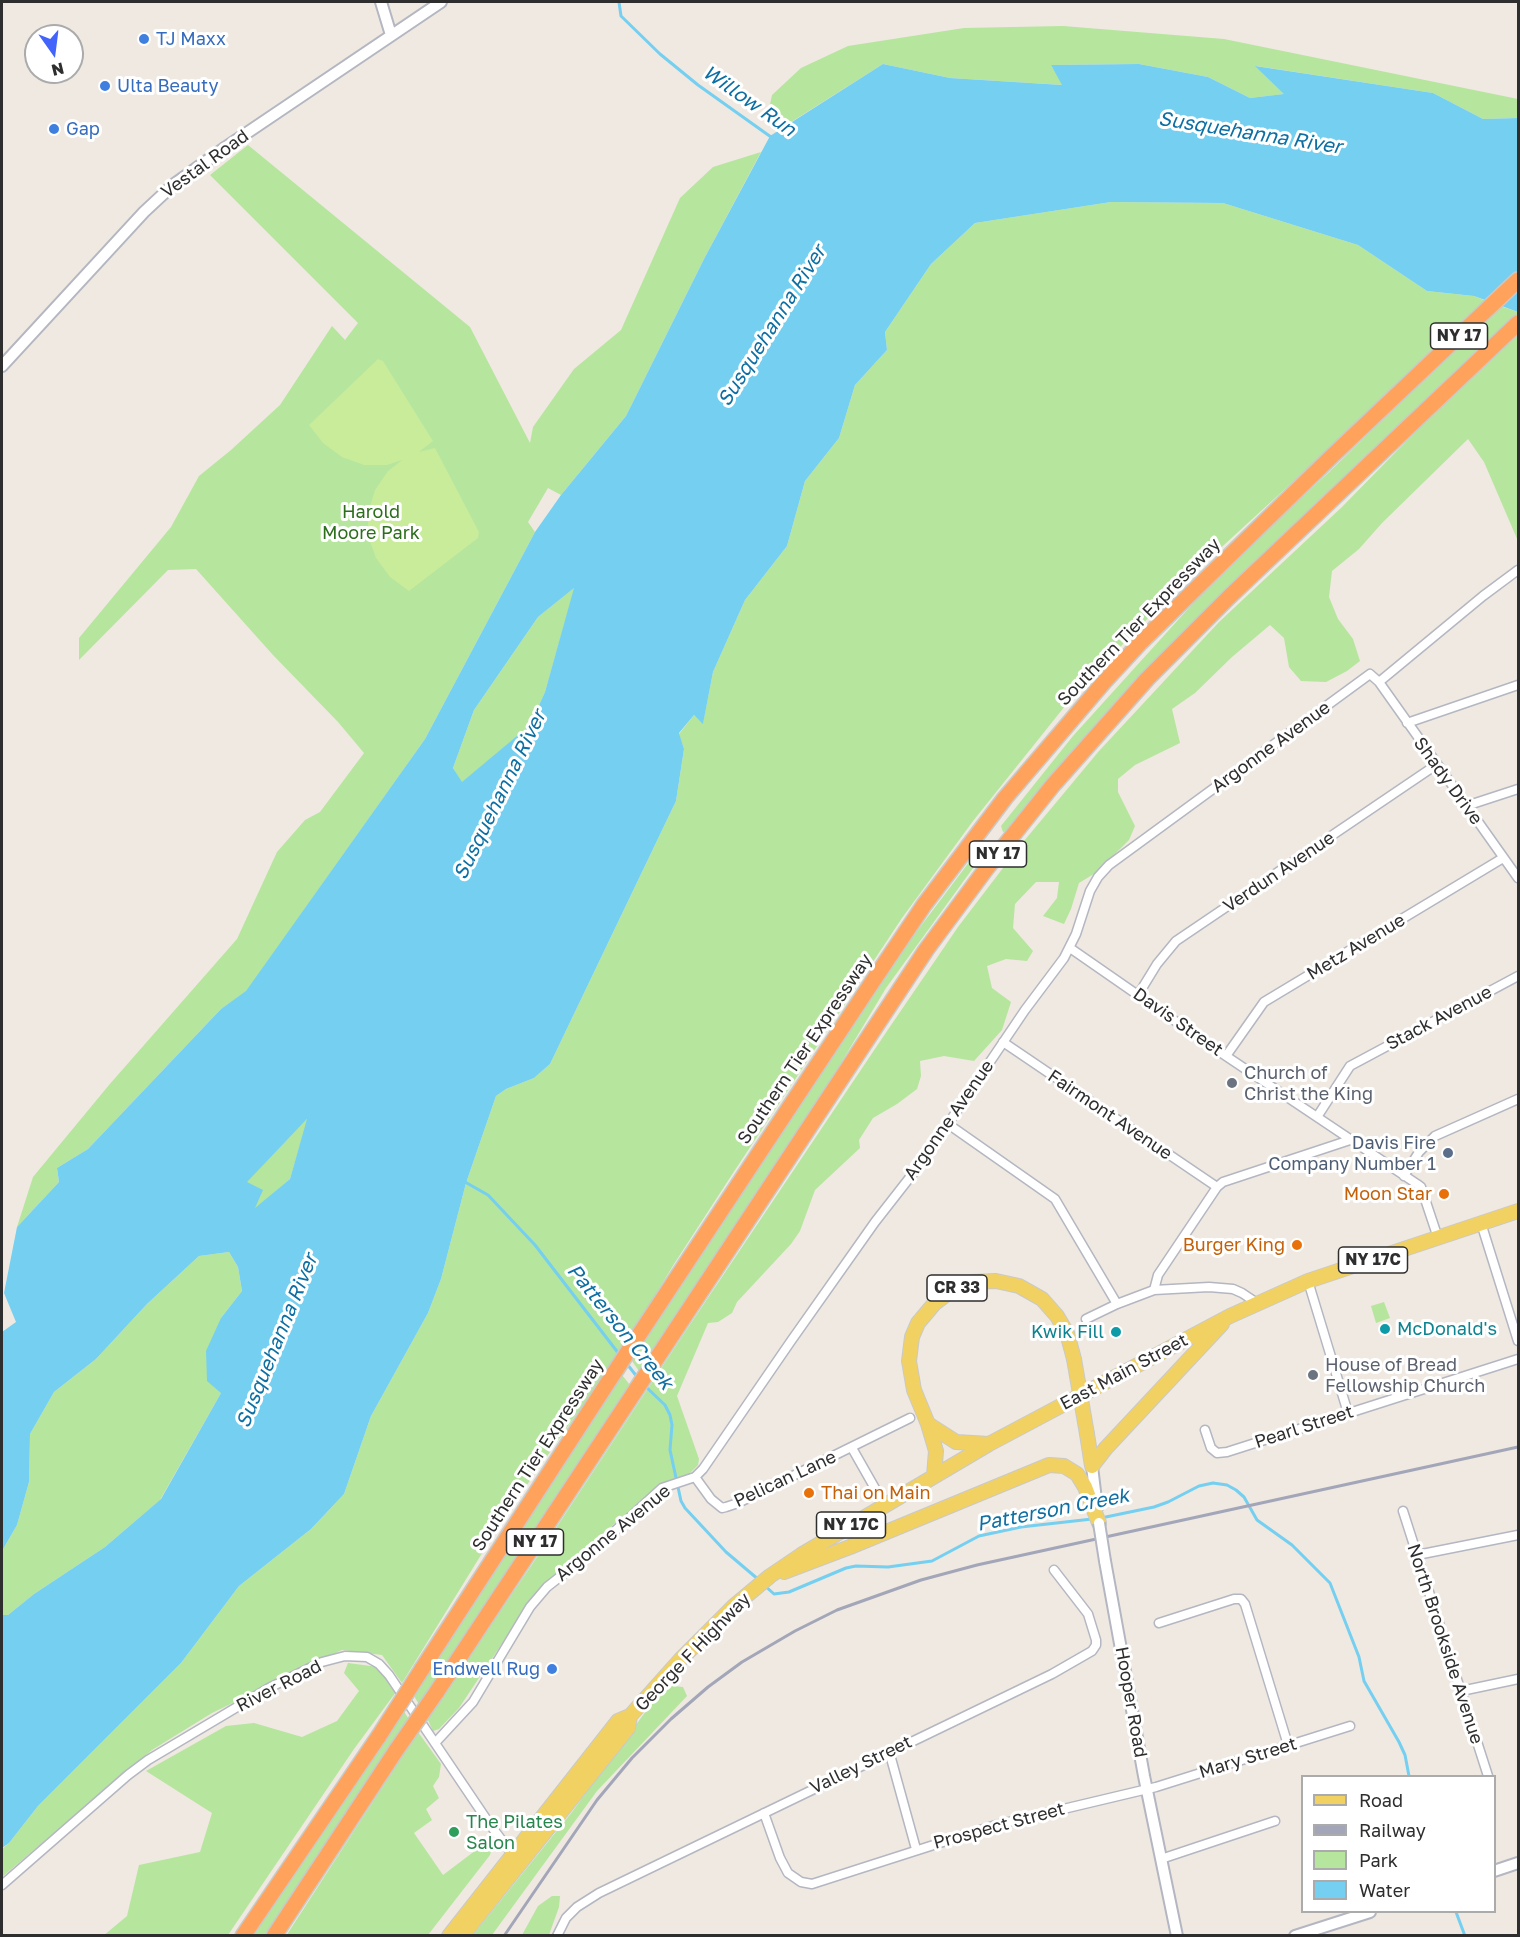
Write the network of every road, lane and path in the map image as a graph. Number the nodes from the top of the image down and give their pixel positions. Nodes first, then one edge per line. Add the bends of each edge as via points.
1 (381, 2) edge
2 (441, 2) edge
3 (391, 35) junction
4 (1518, 280) edge
5 (1518, 323) edge
6 (2, 366) edge
7 (1518, 570) edge
8 (1379, 682) junction
9 (1518, 685) edge
10 (1407, 723) junction
11 (1436, 765) junction
12 (1518, 789) edge
13 (1466, 806) junction
14 (1503, 858) junction
15 (1518, 878) edge
16 (1070, 948) junction
17 (1518, 976) edge
18 (1138, 995) junction
19 (1004, 1042) junction
20 (1226, 1056) junction
21 (1518, 1099) edge
22 (1317, 1117) junction
23 (948, 1124) junction
24 (1350, 1140) junction
25 (1404, 1176) junction
26 (1217, 1187) junction
27 (1518, 1211) edge
28 (1481, 1223) junction
29 (1438, 1238) junction
30 (1308, 1281) junction
31 (1154, 1290) junction
32 (1257, 1303) junction
33 (1117, 1304) junction
34 (1230, 1316) junction
35 (1086, 1319) dead end
36 (1518, 1341) edge
37 (1518, 1359) edge
38 (1348, 1413) junction
39 (910, 1418) dead end
40 (928, 1424) junction
41 (1205, 1430) dead end
42 (989, 1444) junction
43 (852, 1448) junction
44 (1092, 1466) junction
45 (934, 1476) junction
46 (695, 1477) junction
47 (1091, 1491) junction
48 (885, 1506) junction
49 (1403, 1510) dead end
50 (1099, 1523) joint
51 (1518, 1535) edge
52 (1417, 1555) junction
53 (1054, 1570) dead end
54 (770, 1576) junction
55 (756, 1588) joint
56 (1159, 1623) dead end
57 (1518, 1679) edge
58 (1461, 1691) junction
59 (630, 1716) junction
60 (1350, 1726) dead end
61 (435, 1743) junction
62 (1288, 1745) junction
63 (889, 1751) junction
64 (1488, 1775) edge
65 (1147, 1789) junction
66 (764, 1813) junction
67 (1275, 1821) dead end
68 (916, 1849) junction
69 (513, 1855) junction
70 (1161, 1859) junction
71 (1518, 1863) edge
72 (1496, 1870) edge
73 (2, 1884) edge
74 (1364, 1913) edge
75 (243, 1935) edge
76 (274, 1935) edge
77 (449, 1935) edge
78 (462, 1935) edge
79 (557, 1935) edge
80 (1177, 1935) edge
81 (1294, 1935) edge

1 - 3 street
2 - 3 street, Vestal Road
3 - 6 street, Vestal Road via 173,185
4 - 75 highway, Southern Tier Expressway / NY 17, bridge via 1141,642 1005,798 924,905
5 - 76 highway, NY 17, bridge via 1147,679 1053,785 986,869 927,950
7 - 8 street
8 - 10 street, Shady Drive
8 - 16 street, Argonne Avenue via 1370,674 1364,677 1109,865 1090,891
9 - 10 street
10 - 11 street, Shady Drive
11 - 13 street, Shady Drive
11 - 18 street, Verdun Avenue via 1176,941
12 - 13 street
13 - 14 street, Shady Drive
14 - 15 street, Shady Drive
14 - 20 street, Metz Avenue via 1264,1002
16 - 18 street, Davis Street
16 - 19 street, Argonne Avenue
17 - 22 street, Stack Avenue via 1350,1066
18 - 20 street, Davis Street
19 - 23 street, Argonne Avenue
19 - 26 street, Fairmont Avenue
20 - 22 street, Davis Street
21 - 25 street via 1435,1136 1424,1145
22 - 24 street, Davis Street
23 - 33 street via 1055,1199
23 - 46 street, Argonne Avenue via 874,1222
24 - 25 street, Davis Street
24 - 26 street
25 - 29 street, Davis Street via 1421,1187
26 - 31 street via 1158,1275
27 - 28 main road, East Main Street / NY 17C
28 - 29 main road, East Main Street / NY 17C
28 - 36 street
29 - 30 main road, East Main Street / NY 17C
30 - 32 main road, East Main Street / NY 17C
30 - 38 street
31 - 32 street via 1233,1289
31 - 33 street
32 - 34 main road, East Main Street / NY 17C
33 - 35 street
34 - 42 main road, East Main Street / NY 17C
34 - 44 main road
37 - 38 street, Pearl Street
38 - 41 street, Pearl Street via 1227,1452 1217,1453 1211,1448
39 - 43 street, Pelican Lane
40 - 42 main road via 956,1442
40 - 44 main road, CR 33, bridge via 911,1379 909,1356 918,1323 934,1304 962,1286 996,1281 1019,1286 1042,1299 1067,1333
40 - 45 main road, CR 33 via 936,1450
42 - 45 main road, East Main Street / NY 17C
43 - 46 street, Pelican Lane via 722,1508
43 - 48 street, Pelican Lane
44 - 47 street
45 - 48 main road, East Main Street / NY 17C
46 - 61 street, Argonne Avenue via 662,1488 547,1587 530,1607 473,1702
47 - 50 main road
47 - 54 main road via 1077,1474 1064,1466 1049,1465 804,1566
48 - 54 main road, East Main Street / NY 17C
49 - 52 street, North Brookside Avenue
50 - 65 street, Hooper Road, bridge
51 - 52 street
52 - 58 street, North Brookside Avenue
53 - 63 street, Valley Street via 1088,1614 1096,1640 1092,1651
54 - 55 main road, East Main Street / NY 17C
55 - 59 main road, George F Highway / NY 17C via 680,1660
56 - 62 street via 1241,1599
57 - 58 street
58 - 64 street, North Brookside Avenue
59 - 69 main road, George F Highway / NY 17C via 618,1721
59 - 78 main road, George F Highway / NY 17C via 628,1728
60 - 62 street, Mary Street
61 - 69 street, River Road
61 - 73 street, River Road via 379,1664 367,1657 345,1656 322,1662 269,1688 148,1760
62 - 65 street, Mary Street
63 - 66 street, Valley Street
63 - 68 street, Prospect Street
65 - 68 street, Prospect Street via 996,1825
65 - 70 street, Hooper Road
66 - 68 street via 788,1873 801,1882 820,1882
66 - 79 street, Valley Street via 599,1893 577,1907
67 - 70 street
69 - 77 main road, George F Highway / NY 17C
70 - 80 street, Hooper Road
71 - 72 street
74 - 81 street

